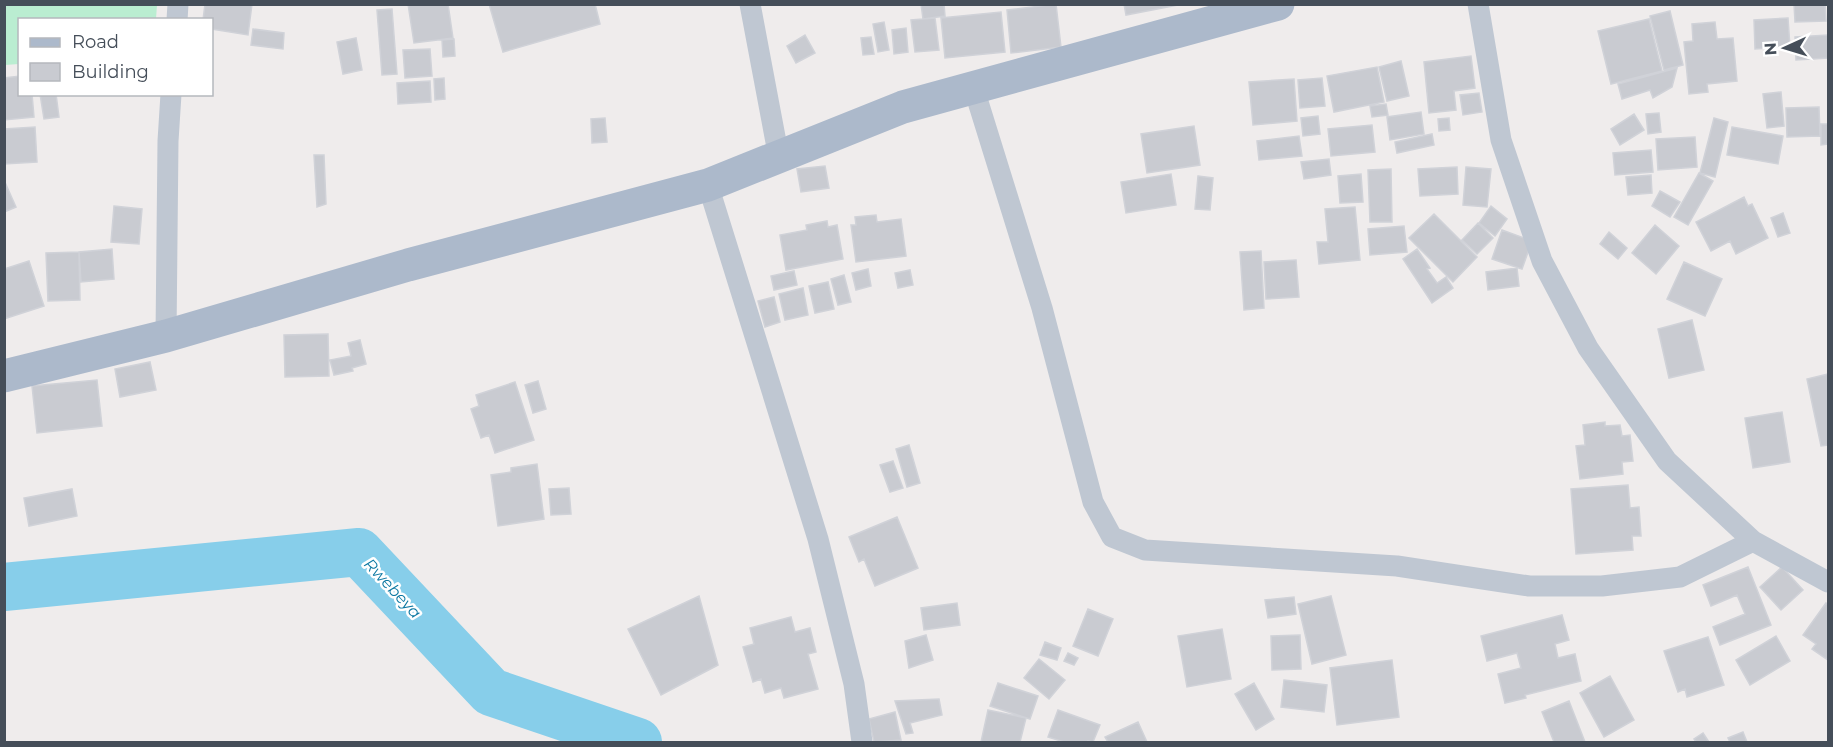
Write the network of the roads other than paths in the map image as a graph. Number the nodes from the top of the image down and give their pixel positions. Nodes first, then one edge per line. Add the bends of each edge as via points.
1 (750, 4) edge
2 (1278, 4) edge
3 (1478, 4) edge
4 (974, 88) junction
5 (171, 96) edge
6 (779, 158) junction
7 (708, 185) junction
8 (166, 336) junction
9 (4, 376) edge
10 (1753, 541) junction
11 (1828, 582) edge
12 (862, 742) edge

1 - 6 street
2 - 4 main road
3 - 10 street via 1501,140 1542,261 1588,348 1667,461
4 - 6 main road via 903,107
4 - 10 street via 1042,308 1093,502 1112,537 1145,550 1397,566 1529,586 1602,586 1680,577
5 - 8 street
6 - 7 main road
7 - 8 main road via 408,265
7 - 12 street via 818,539 854,684
8 - 9 main road
10 - 11 street

